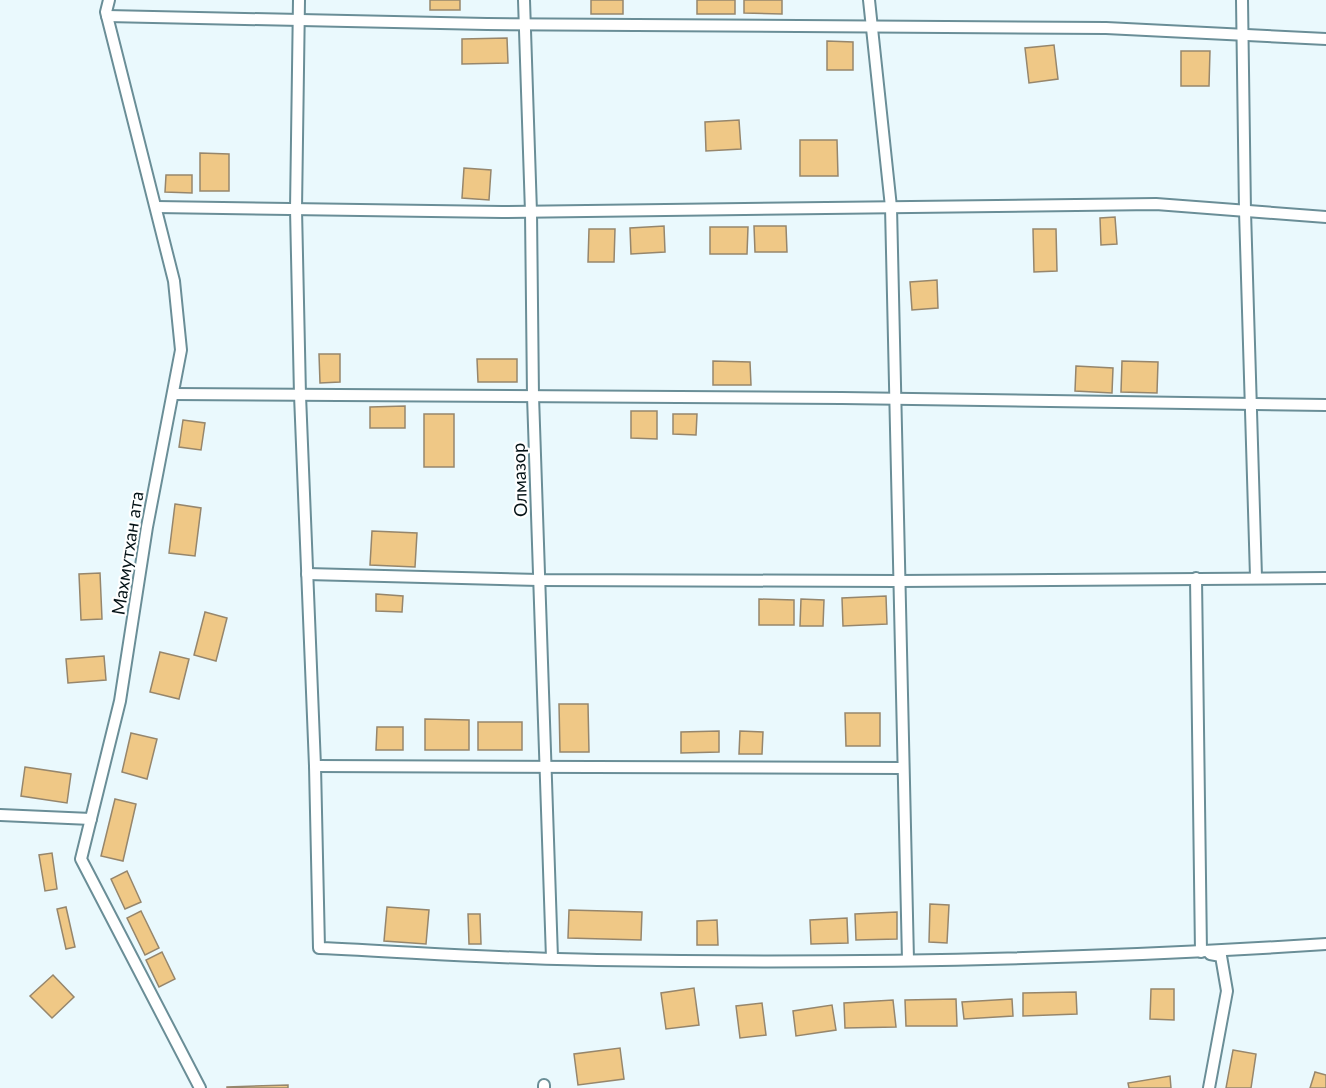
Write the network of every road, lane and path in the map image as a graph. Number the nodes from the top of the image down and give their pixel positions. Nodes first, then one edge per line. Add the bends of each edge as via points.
1 (109, 0) edge
2 (299, 0) edge
3 (525, 0) edge
4 (869, 0) edge
5 (1242, 0) edge
6 (107, 16) junction
7 (299, 20) junction
8 (525, 25) junction
9 (871, 27) junction
10 (1244, 33) junction
11 (1326, 39) edge
12 (156, 207) junction
13 (891, 207) junction
14 (296, 209) junction
15 (1245, 211) junction
16 (531, 212) junction
17 (1326, 217) edge
18 (173, 394) junction
19 (300, 396) junction
20 (533, 396) junction
21 (894, 398) junction
22 (1252, 403) junction
23 (1326, 405) edge
24 (307, 574) junction
25 (1256, 577) junction
26 (1196, 578) junction
27 (1326, 578) edge
28 (539, 580) junction
29 (898, 581) junction
30 (545, 765) junction
31 (315, 766) junction
32 (903, 768) junction
33 (0, 815) edge
34 (91, 819) junction
35 (1326, 944) edge
36 (1201, 952) junction
37 (552, 958) junction
38 (908, 960) junction
39 (200, 1088) edge
40 (1209, 1088) edge

1 - 6 street, Махмутхан ата
2 - 7 street
3 - 8 street, Олмазор
4 - 9 street
5 - 10 street
6 - 7 street
6 - 12 street, Махмутхан ата
7 - 8 street
7 - 14 street
8 - 9 street
8 - 16 street, Олмазор
9 - 10 street
9 - 13 street
10 - 11 street
10 - 15 street
12 - 14 street
12 - 18 street, Махмутхан ата via 174,281 180,338
13 - 15 street via 1156,204
13 - 16 street
13 - 21 street
14 - 16 street
14 - 19 street
15 - 17 street
15 - 22 street
16 - 20 street, Олмазор
18 - 19 street
18 - 34 street, Махмутхан ата via 120,701
19 - 20 street
19 - 24 street
20 - 21 street
20 - 28 street, Олмазор
21 - 22 street
21 - 29 street
22 - 23 street
22 - 25 street
24 - 28 street
24 - 31 street
25 - 26 street
25 - 27 street
26 - 29 street
26 - 36 street
28 - 29 street
28 - 30 street, Олмазор
29 - 32 street
30 - 31 street
30 - 32 street
30 - 37 street, Олмазор
31 - 37 street via 319,948
32 - 38 street
33 - 34 street
34 - 39 street, Махмутхан ата via 81,859
35 - 36 street
36 - 38 street
36 - 40 street via 1221,956 1227,992
37 - 38 street

